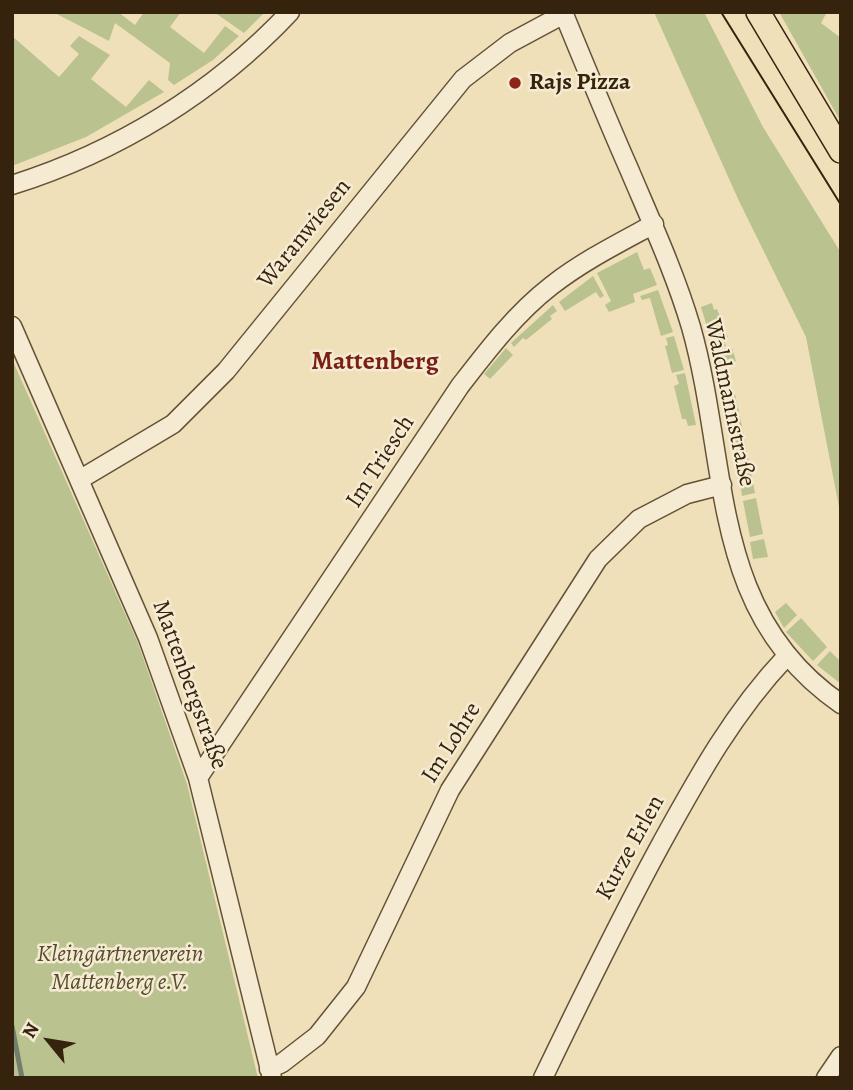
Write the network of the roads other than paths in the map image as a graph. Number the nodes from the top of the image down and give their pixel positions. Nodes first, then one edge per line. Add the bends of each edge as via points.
1 (290, 12) edge
2 (758, 12) edge
3 (563, 13) edge
4 (841, 151) edge
5 (12, 185) edge
6 (654, 224) junction
7 (12, 326) edge
8 (79, 480) junction
9 (722, 485) junction
10 (786, 657) junction
11 (841, 704) edge
12 (198, 778) junction
13 (841, 1056) edge
14 (271, 1073) edge
15 (543, 1078) edge
16 (825, 1078) edge

1 - 5 street via 185,103 54,172
2 - 4 main road
3 - 6 street, Waldmannstraße
3 - 8 street, Waranwiesen via 510,43 463,79 226,371 173,424
6 - 9 street, Waldmannstraße via 690,326
6 - 12 street, Im Triesch via 568,274 508,326 460,386
7 - 8 street, Mattenbergstraße
8 - 12 street, Mattenbergstraße via 148,638
9 - 10 street, Waldmannstraße via 747,590
9 - 14 street, Im Lohre via 687,495 639,519 598,559 450,790 356,987 317,1036
10 - 11 street, Waldmannstraße
10 - 15 street, Kurze Erlen via 711,752 615,929
12 - 14 street, Mattenbergstraße
13 - 16 street

